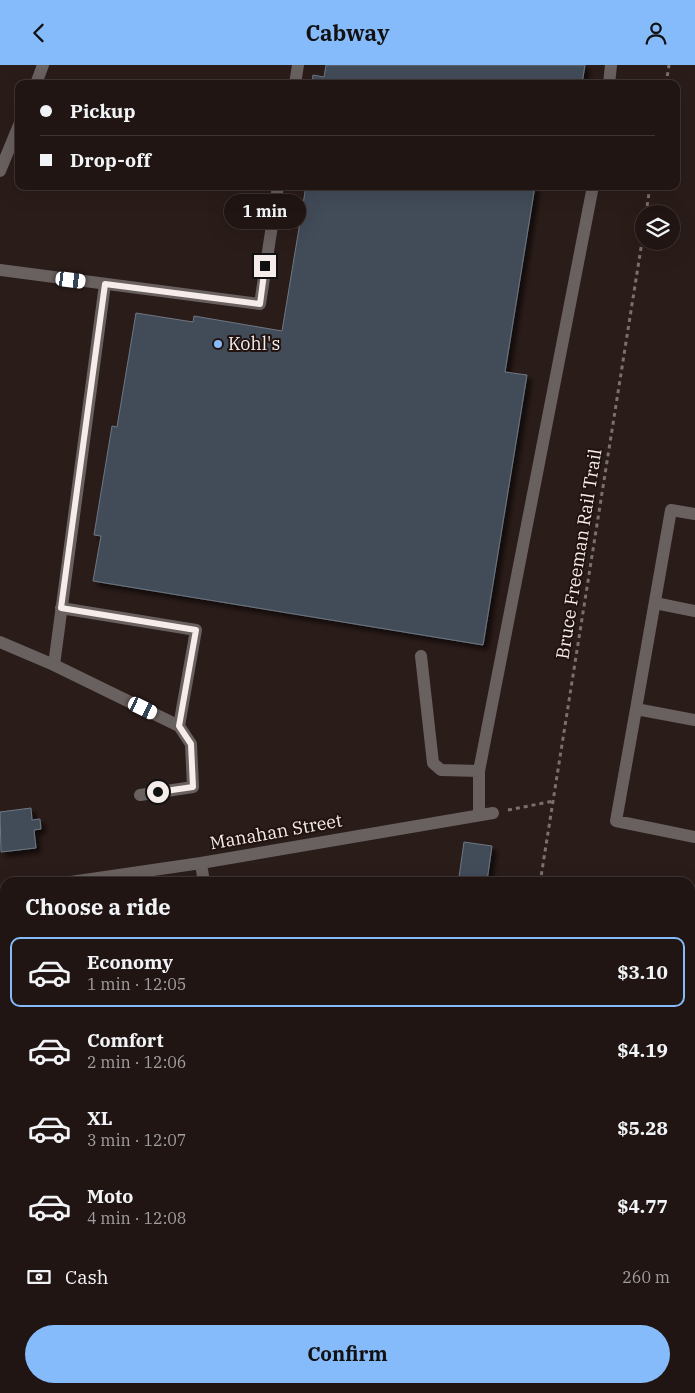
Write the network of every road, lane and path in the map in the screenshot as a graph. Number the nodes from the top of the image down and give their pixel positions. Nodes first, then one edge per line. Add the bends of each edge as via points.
1 (43, 65) edge
2 (298, 65) edge
3 (611, 65) edge
4 (669, 65) edge
5 (37, 80) edge
6 (295, 80) edge
7 (609, 80) edge
8 (667, 80) edge
9 (15, 135) edge
10 (0, 171) edge
11 (277, 190) edge
12 (592, 190) edge
13 (649, 190) edge
14 (647, 205) edge
15 (641, 250) edge
16 (0, 270) edge
17 (105, 284) junction
18 (695, 513) edge
19 (655, 603) junction
20 (61, 608) junction
21 (695, 611) edge
22 (0, 642) edge
23 (421, 656) dead end
24 (54, 665) junction
25 (636, 709) junction
26 (695, 720) edge
27 (179, 726) junction
28 (479, 771) junction
29 (140, 795) dead end
30 (554, 801) junction
31 (492, 813) joint
32 (479, 815) junction
33 (695, 837) edge
34 (201, 863) junction
35 (105, 877) edge
36 (203, 877) edge
37 (541, 877) edge

1 - 5 street
2 - 6 street
3 - 7 street
4 - 8 path
9 - 10 street
11 - 17 street via 260,304
12 - 28 street
13 - 14 path
15 - 30 path, Bruce Freeman Rail Trail
16 - 17 street
17 - 20 street
18 - 19 street via 671,510
19 - 21 street
19 - 25 street
20 - 24 street
20 - 27 street via 196,630
22 - 24 street
23 - 28 street via 433,763 441,771
24 - 27 street
25 - 26 street
25 - 33 street via 616,821
27 - 29 street via 191,744 193,787
28 - 32 street
30 - 31 path
30 - 37 path, Bruce Freeman Rail Trail
31 - 32 street, Manahan Street
32 - 34 street, Manahan Street
34 - 35 street, Manahan Street
34 - 36 street

